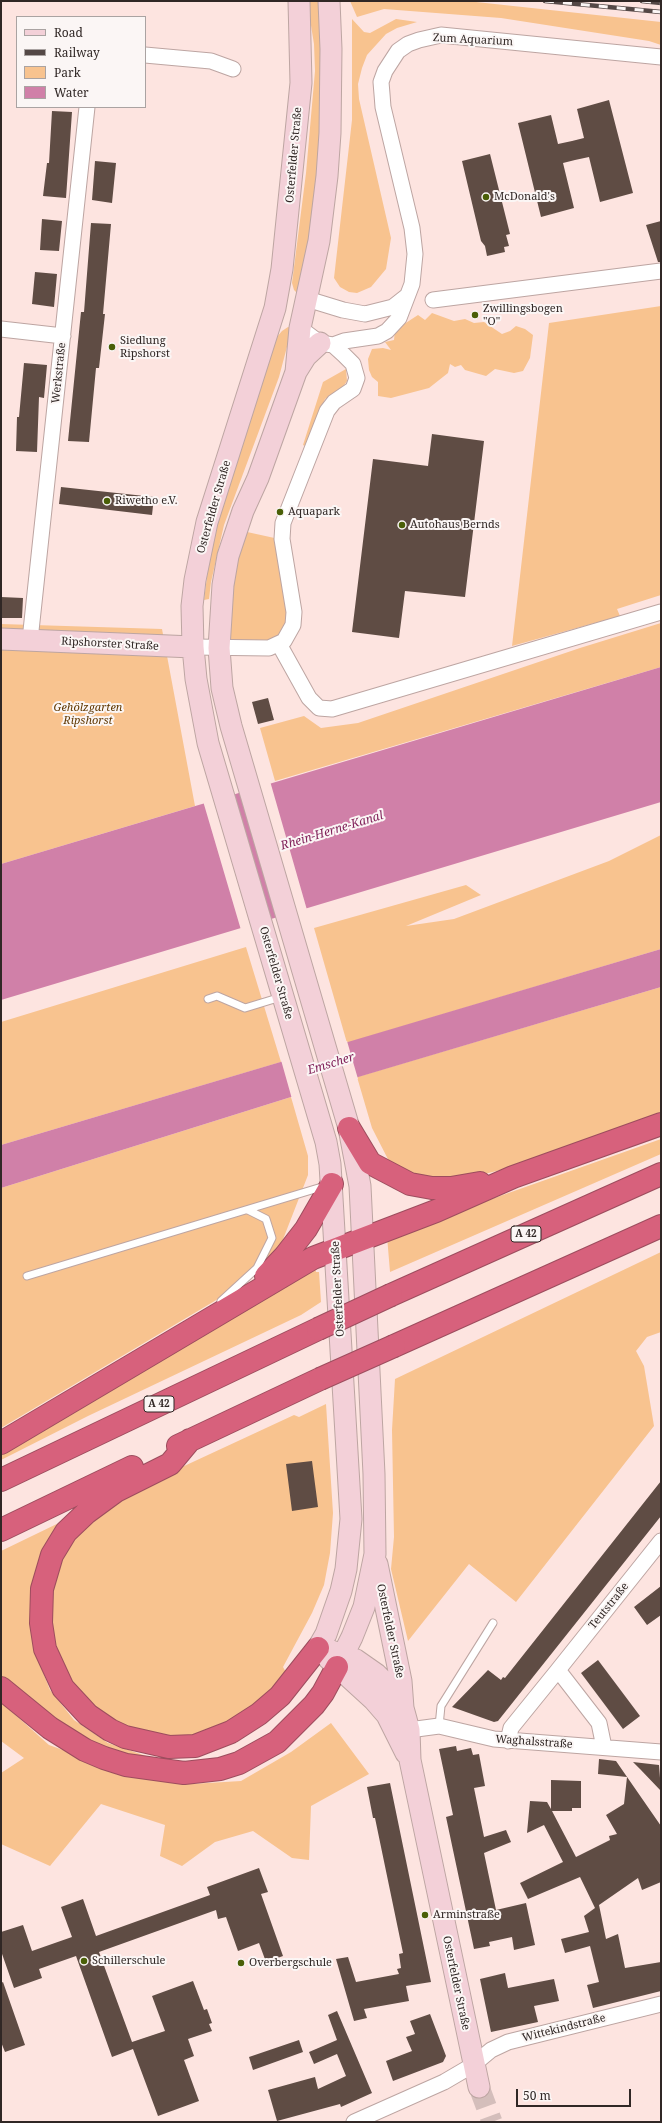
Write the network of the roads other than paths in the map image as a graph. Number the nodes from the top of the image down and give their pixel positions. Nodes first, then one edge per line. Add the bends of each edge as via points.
1 (299, 1) edge
2 (329, 1) edge
3 (146, 55) edge
4 (661, 57) edge
5 (233, 69) dead end
6 (87, 108) edge
7 (661, 271) edge
8 (408, 296) junction
9 (307, 299) junction
10 (433, 300) dead end
11 (275, 308) junction
12 (300, 328) junction
13 (1, 329) edge
14 (63, 336) junction
15 (326, 344) junction
16 (296, 372) junction
17 (661, 612) edge
18 (1, 639) edge
19 (30, 640) junction
20 (279, 644) junction
21 (193, 647) junction
22 (219, 648) junction
23 (283, 996) junction
24 (208, 999) dead end
25 (347, 1122) junction
26 (661, 1124) edge
27 (661, 1174) edge
28 (513, 1177) junction
29 (332, 1184) junction
30 (248, 1210) junction
31 (661, 1226) edge
32 (364, 1238) junction
33 (336, 1249) junction
34 (27, 1276) dead end
35 (241, 1300) junction
36 (212, 1307) dead end
37 (142, 1350) dead end
38 (88, 1392) junction
39 (190, 1440) junction
40 (1, 1443) edge
41 (1, 1480) edge
42 (1, 1530) edge
43 (661, 1541) edge
44 (374, 1554) junction
45 (493, 1622) dead end
46 (318, 1648) junction
47 (341, 1661) junction
48 (558, 1670) junction
49 (1, 1688) edge
50 (403, 1708) junction
51 (439, 1726) junction
52 (409, 1730) junction
53 (508, 1740) junction
54 (604, 1747) junction
55 (661, 1752) edge
56 (410, 1760) junction
57 (661, 2004) edge
58 (473, 2065) junction
59 (479, 2087) tunnel mouth
60 (354, 2122) edge

1 - 11 main road, Osterfelder Straße via 301,82 290,202
2 - 9 main road, Osterfelder Straße via 331,86 327,176 319,241
3 - 5 street via 210,61
4 - 8 street, Zum Aquarium via 441,35 408,44 398,52 385,71 382,94 416,254
6 - 14 street, Werkstraße
7 - 10 street
8 - 9 street via 394,308 365,314
8 - 15 street, Zum Aquarium via 399,318 387,331 378,336
9 - 11 main road
9 - 12 main road, Osterfelder Straße
11 - 12 main road
11 - 21 main road, Osterfelder Straße via 207,522 192,606
12 - 15 street
12 - 16 main road, Osterfelder Straße
13 - 14 street
14 - 19 street, Werkstraße
15 - 16 main road via 306,356
15 - 20 street via 353,364 356,382 353,389 334,402 327,411 283,523 282,539 294,620 288,637
16 - 22 main road, Osterfelder Straße via 228,556 223,585
17 - 20 street via 332,709 319,708 309,698
18 - 19 main road, Ripshorster Straße
19 - 21 main road, Ripshorster Straße
20 - 22 street via 270,648
21 - 22 street, Ripshorster Straße
21 - 23 main road, Osterfelder Straße via 201,711 217,774
22 - 25 main road, Osterfelder Straße via 225,706
23 - 24 lane via 245,1008 217,996
23 - 29 main road, Osterfelder Straße via 328,1153
25 - 28 highway via 370,1163 410,1184 451,1188
25 - 32 main road, Osterfelder Straße via 360,1186
26 - 28 highway
27 - 41 highway, A 42, bridge via 391,1295
28 - 32 highway via 436,1211
29 - 30 lane
29 - 33 main road, Osterfelder Straße
29 - 35 highway via 306,1229 285,1256
30 - 34 lane
30 - 36 lane via 266,1219 272,1238 257,1268
31 - 39 highway, bridge
32 - 33 highway
32 - 44 main road, Osterfelder Straße via 374,1474
33 - 35 highway via 313,1258
33 - 46 main road, Osterfelder Straße via 350,1529 341,1591 326,1634
35 - 38 highway
37 - 38 lane
38 - 40 highway
39 - 42 highway
39 - 46 highway via 170,1464 116,1491 86,1513 66,1532 52,1555 42,1589 41,1623 45,1649 63,1688 88,1715 125,1737 169,1747 195,1746 231,1732 259,1714 280,1696
43 - 48 street, Teutstraße
44 - 47 main road, Osterfelder Straße via 364,1607
44 - 50 main road, Osterfelder Straße via 401,1681
45 - 51 lane via 442,1706
46 - 47 main road, Osterfelder Straße
47 - 49 highway via 314,1706 277,1742 239,1763 220,1769 189,1773 126,1765 85,1750 50,1728
47 - 50 main road, Osterfelder Straße via 356,1660 376,1674 392,1689
47 - 56 main road, Osterfelder Straße via 387,1715
48 - 53 street, Teutstraße via 511,1728
48 - 54 street via 599,1723
50 - 52 main road, Osterfelder Straße
51 - 52 street, Waghalsstraße
51 - 53 street, Waghalsstraße via 480,1738
52 - 56 main road, Osterfelder Straße
53 - 54 street, Waghalsstraße
54 - 55 street, Waghalsstraße
56 - 58 main road, Osterfelder Straße
57 - 58 street, Wittekindstraße via 508,2042 490,2050
58 - 59 main road, Osterfelder Straße
58 - 60 street via 444,2082

